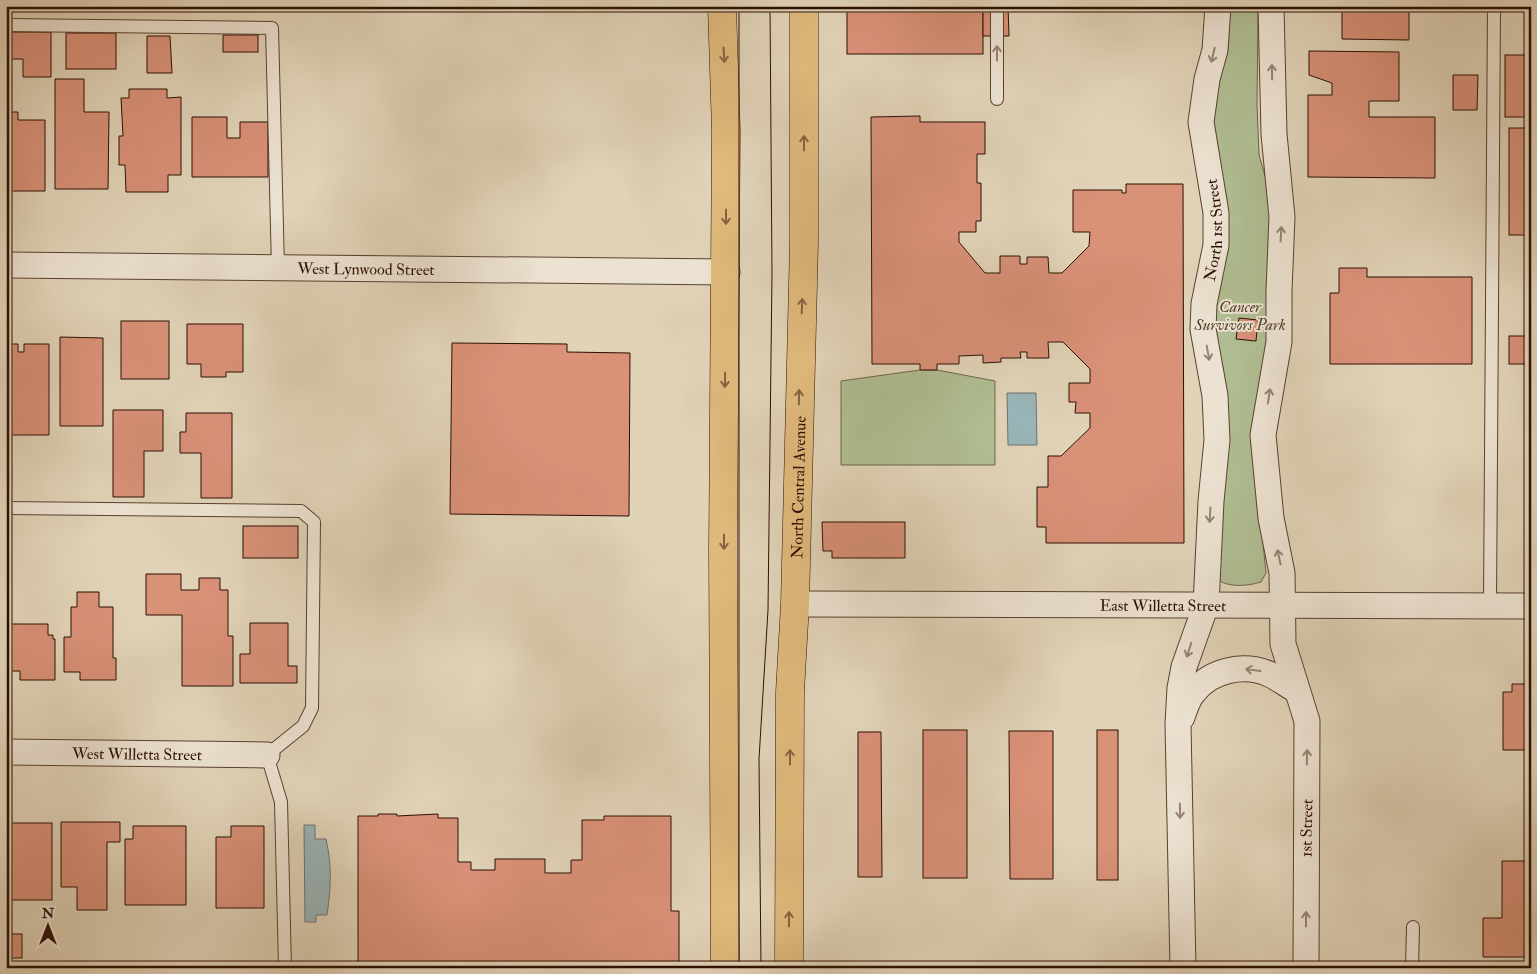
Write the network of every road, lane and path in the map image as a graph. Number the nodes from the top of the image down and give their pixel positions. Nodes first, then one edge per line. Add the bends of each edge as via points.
1 (722, 6) edge
2 (804, 6) edge
3 (997, 6) edge
4 (1218, 6) edge
5 (1271, 6) edge
6 (1494, 6) edge
7 (6, 25) edge
8 (997, 99) dead end
9 (6, 265) edge
10 (278, 268) junction
11 (726, 272) junction
12 (6, 508) edge
13 (795, 604) junction
14 (1206, 604) junction
15 (1283, 605) junction
16 (1490, 606) junction
17 (1531, 606) edge
18 (1296, 690) junction
19 (1178, 724) junction
20 (6, 752) edge
21 (267, 755) junction
22 (1413, 927) dead end
23 (286, 968) edge
24 (725, 968) edge
25 (789, 968) edge
26 (1183, 968) edge
27 (1306, 968) edge
28 (1412, 968) edge

1 -> 11 main road via 726,104
13 -> 2 main road, North Central Avenue via 804,243
8 -> 3 lane
4 -> 14 street, North 1st Street via 1215,50 1201,122 1216,213 1216,245 1204,304 1203,329 1215,396 1217,440
15 -> 5 street via 1282,573 1270,518 1263,435 1279,342 1282,217 1274,134
6 - 16 lane
7 - 10 lane via 272,28
9 - 10 street, West Lynwood Street
10 - 11 street, West Lynwood Street
11 -> 24 main road
12 - 21 lane via 302,511 314,522 312,708 303,726
13 - 14 street, East Willetta Street
25 -> 13 main road, North Central Avenue via 790,692
14 - 15 street, East Willetta Street
14 -> 19 street via 1184,667
15 - 16 street, East Willetta Street
15 - 18 street, 1st Street via 1283,644
16 - 17 street, East Willetta Street
18 -> 19 street via 1269,674 1251,668 1231,670 1209,677 1193,693
27 -> 18 street, 1st Street via 1307,721
19 -> 26 street
20 - 21 street, West Willetta Street
21 - 23 lane via 281,802
22 - 28 lane

